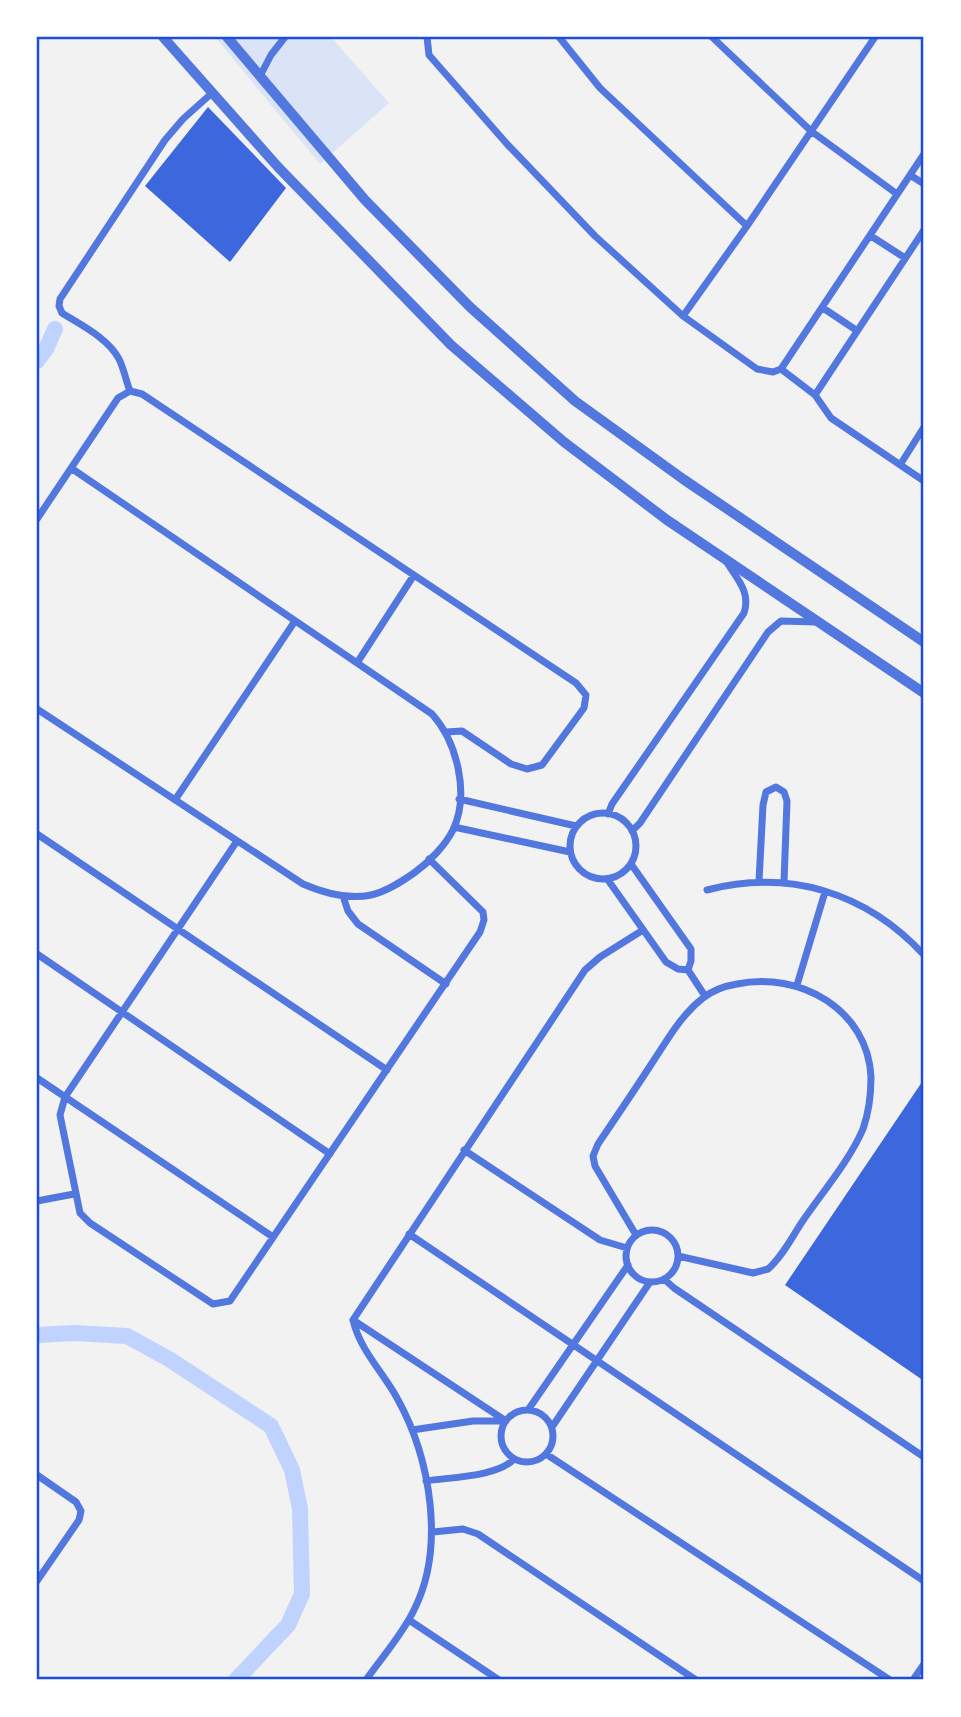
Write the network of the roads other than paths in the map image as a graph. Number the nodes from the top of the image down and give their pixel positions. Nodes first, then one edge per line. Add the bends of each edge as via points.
1 (163, 37) edge
2 (227, 37) edge
3 (285, 37) edge
4 (426, 37) edge
5 (559, 37) edge
6 (712, 37) edge
7 (875, 37) edge
8 (260, 76) junction
9 (212, 93) junction
10 (811, 131) junction
11 (924, 154) edge
12 (910, 174) junction
13 (924, 184) edge
14 (897, 194) junction
15 (747, 226) junction
16 (924, 230) edge
17 (871, 236) junction
18 (905, 258) junction
19 (823, 308) junction
20 (683, 316) junction
21 (856, 330) junction
22 (781, 369) junction
23 (130, 391) junction
24 (816, 395) junction
25 (924, 427) edge
26 (900, 465) junction
27 (71, 468) junction
28 (924, 481) edge
29 (37, 519) edge
30 (726, 561) junction
31 (414, 575) junction
32 (295, 621) junction
33 (817, 622) junction
34 (924, 642) edge
35 (357, 663) junction
36 (924, 694) edge
37 (37, 709) edge
38 (446, 732) junction
39 (459, 799) junction
40 (175, 800) junction
41 (608, 814) junction
42 (576, 826) junction
43 (454, 827) junction
44 (632, 831) junction
45 (37, 834) edge
46 (237, 841) junction
47 (570, 852) junction
48 (429, 859) junction
49 (631, 864) junction
50 (608, 880) junction
51 (759, 881) junction
52 (784, 882) junction
53 (707, 890) dead end
54 (825, 891) junction
55 (343, 896) junction
56 (178, 929) junction
57 (643, 930) junction
58 (37, 954) edge
59 (924, 955) edge
60 (688, 970) junction
61 (446, 984) junction
62 (797, 985) junction
63 (705, 996) junction
64 (123, 1011) junction
65 (387, 1070) junction
66 (37, 1078) edge
67 (65, 1097) junction
68 (464, 1150) junction
69 (330, 1154) junction
70 (74, 1194) junction
71 (37, 1201) edge
72 (409, 1234) junction
73 (636, 1235) junction
74 (273, 1237) junction
75 (627, 1248) junction
76 (678, 1256) junction
77 (628, 1265) junction
78 (664, 1279) junction
79 (650, 1282) junction
80 (353, 1320) junction
81 (573, 1344) junction
82 (598, 1361) junction
83 (528, 1410) junction
84 (506, 1421) junction
85 (552, 1427) junction
86 (412, 1430) junction
87 (546, 1454) junction
88 (924, 1457) edge
89 (514, 1459) junction
90 (37, 1475) edge
91 (426, 1481) junction
92 (433, 1532) junction
93 (37, 1581) edge
94 (924, 1581) edge
95 (409, 1620) junction
96 (924, 1664) edge
97 (366, 1680) edge
98 (499, 1680) edge
99 (696, 1680) edge
100 (890, 1680) edge
101 (913, 1680) edge

1 - 9 street
2 - 8 street
3 - 8 street
4 - 20 street via 429,55 507,144 595,236
5 - 15 street via 600,88
6 - 10 street
7 - 10 street
8 - 34 street via 374,209 470,307 575,401
9 - 23 street via 165,140 60,299 62,313 114,352
9 - 30 street via 451,345 564,442
10 - 14 street
10 - 15 street
11 - 12 street
12 - 13 street
12 - 14 street
14 - 17 street
15 - 20 street
16 - 18 street
17 - 18 street
17 - 19 street
18 - 21 street
19 - 21 street
19 - 22 street
20 - 22 street via 757,369
21 - 24 street
22 - 24 street
23 - 27 street via 118,398
23 - 31 street via 142,394
24 - 26 street via 831,418
25 - 26 street
26 - 28 street
27 - 29 street
27 - 32 street
30 - 33 street
30 - 41 street via 748,601 744,613
31 - 35 street
31 - 38 street via 576,683 586,695 584,708 548,758 534,768 511,764 462,731
32 - 35 street
32 - 40 street
33 - 36 street
33 - 44 street via 780,621 768,632
35 - 38 street via 432,714
37 - 40 street
38 - 39 street via 457,760
39 - 42 street
39 - 43 street
40 - 46 street
41 - 42 street via 585,818
41 - 44 street
42 - 47 street
43 - 47 street
43 - 48 street
44 - 49 street via 635,853
45 - 56 street
46 - 55 street via 303,884
46 - 56 street
47 - 50 street via 581,872
48 - 55 street via 384,891
48 - 61 street via 483,916 480,933
49 - 50 street
49 - 60 street via 691,949
50 - 57 street
51 - 52 street
51 - 52 street via 764,796 776,787 787,801
51 - 53 street
52 - 54 street
54 - 59 street via 872,912
54 - 62 street
55 - 61 street via 358,924
56 - 64 street
56 - 65 street
57 - 60 street via 666,962
57 - 68 street via 585,970
58 - 64 street
60 - 63 street
61 - 65 street
62 - 63 street via 746,982
62 - 76 street via 831,1003 865,1048 871,1093 862,1129 768,1269 753,1273
63 - 73 street via 676,1028 595,1150 595,1167
64 - 67 street
64 - 69 street
65 - 69 street
66 - 67 street
67 - 70 street via 60,1115
67 - 74 street
68 - 72 street
68 - 75 street via 600,1240
69 - 74 street
70 - 71 street
70 - 74 street via 84,1218 214,1304 230,1301
72 - 80 street
72 - 81 street
73 - 75 street
73 - 76 street via 645,1230 663,1232 671,1238
75 - 77 street
76 - 78 street via 677,1265
77 - 79 street via 636,1277
77 - 81 street
78 - 79 street
78 - 88 street
79 - 82 street
80 - 84 street
80 - 86 street via 358,1339
81 - 82 street
81 - 83 street
82 - 85 street
82 - 94 street
83 - 84 street
83 - 85 street via 538,1412
84 - 86 street via 472,1420
84 - 89 street via 501,1437
85 - 87 street via 553,1441
86 - 91 street
87 - 89 street via 531,1462
87 - 100 street
89 - 91 street via 496,1471
90 - 93 street via 76,1502 81,1511
91 - 92 street
92 - 95 street via 423,1587
92 - 99 street via 463,1529 478,1534
95 - 97 street
95 - 98 street
96 - 101 street

